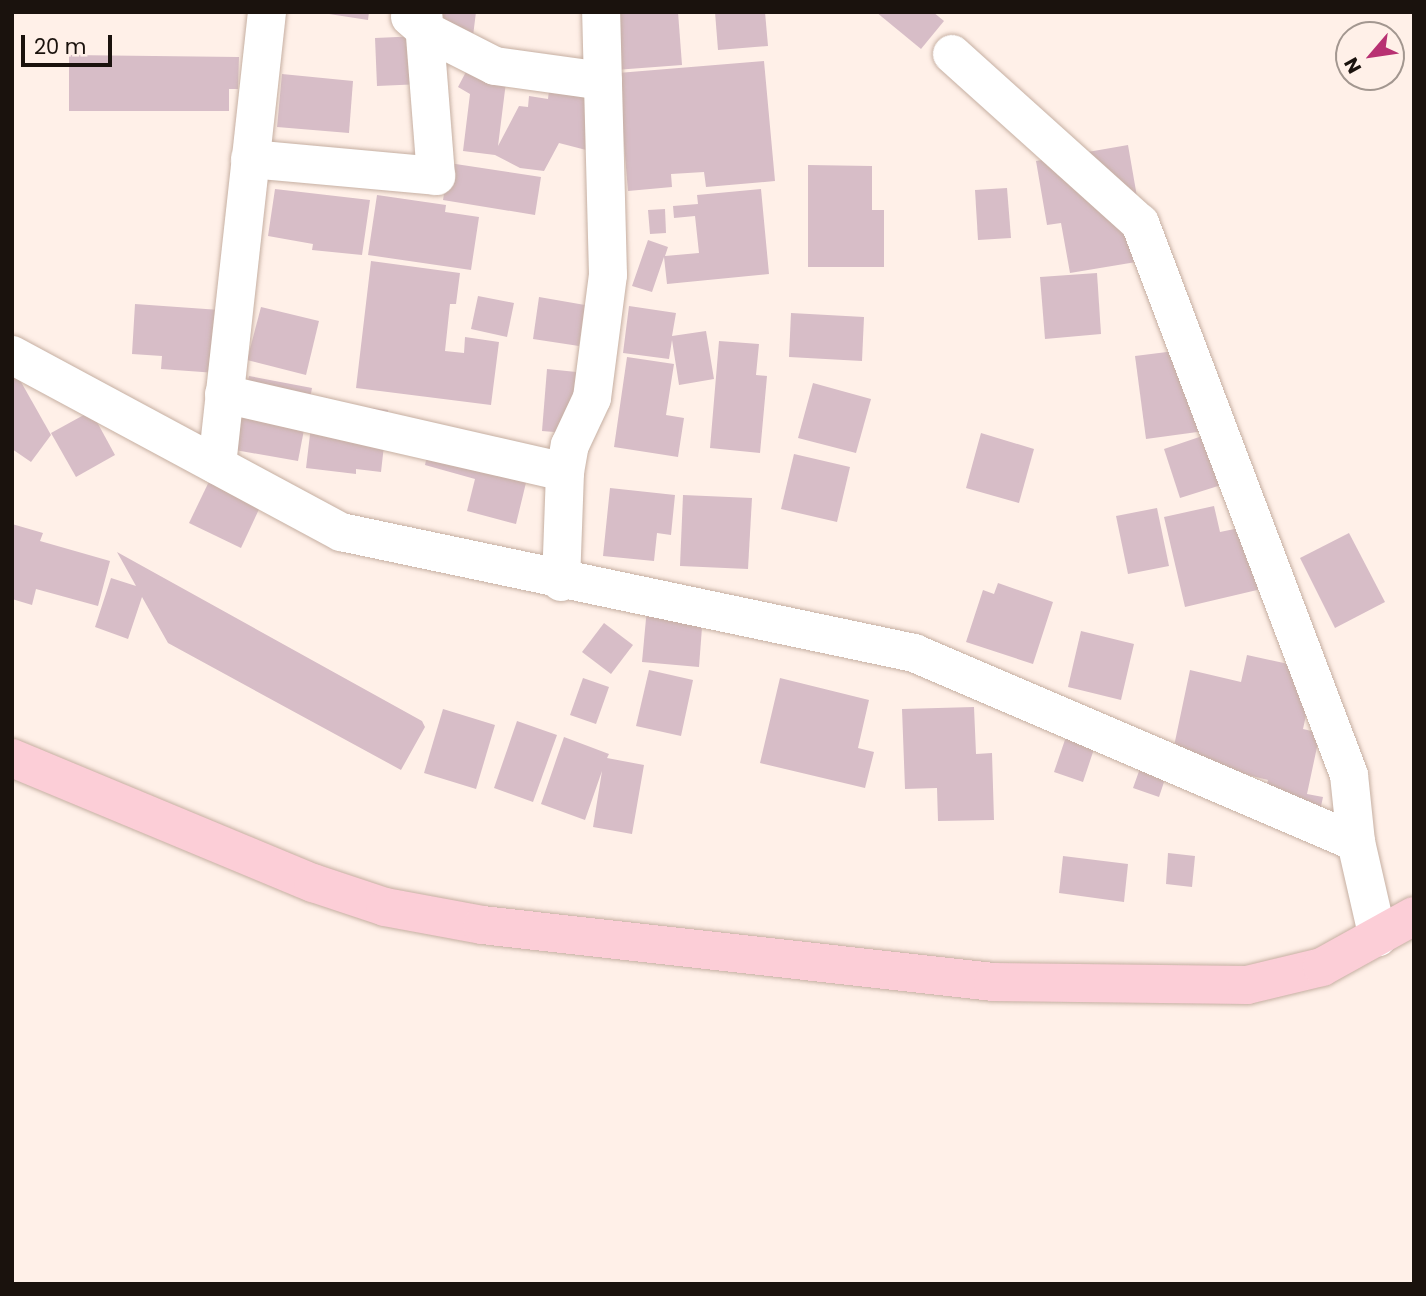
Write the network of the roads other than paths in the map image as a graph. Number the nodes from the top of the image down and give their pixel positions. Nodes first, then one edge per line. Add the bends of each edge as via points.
1 (267, 12) edge
2 (601, 12) edge
3 (418, 18) edge
4 (952, 54) dead end
5 (603, 81) junction
6 (250, 159) junction
7 (12, 355) edge
8 (225, 394) junction
9 (217, 465) junction
10 (565, 472) junction
11 (561, 582) junction
12 (12, 758) edge
13 (1356, 842) junction
14 (1414, 916) edge
15 (1378, 938) junction

1 - 6 street
2 - 5 street
3 - 5 street via 495,66
3 - 6 street via 436,176
4 - 13 street via 1140,223 1349,775
5 - 10 street via 608,275 592,398 570,445
6 - 8 street
7 - 9 street
8 - 9 street
8 - 10 street
9 - 11 street via 341,532
10 - 11 street
11 - 13 street via 914,653
12 - 15 main road via 313,883 385,907 482,925 993,982 1247,985 1322,967
13 - 15 street
14 - 15 main road

